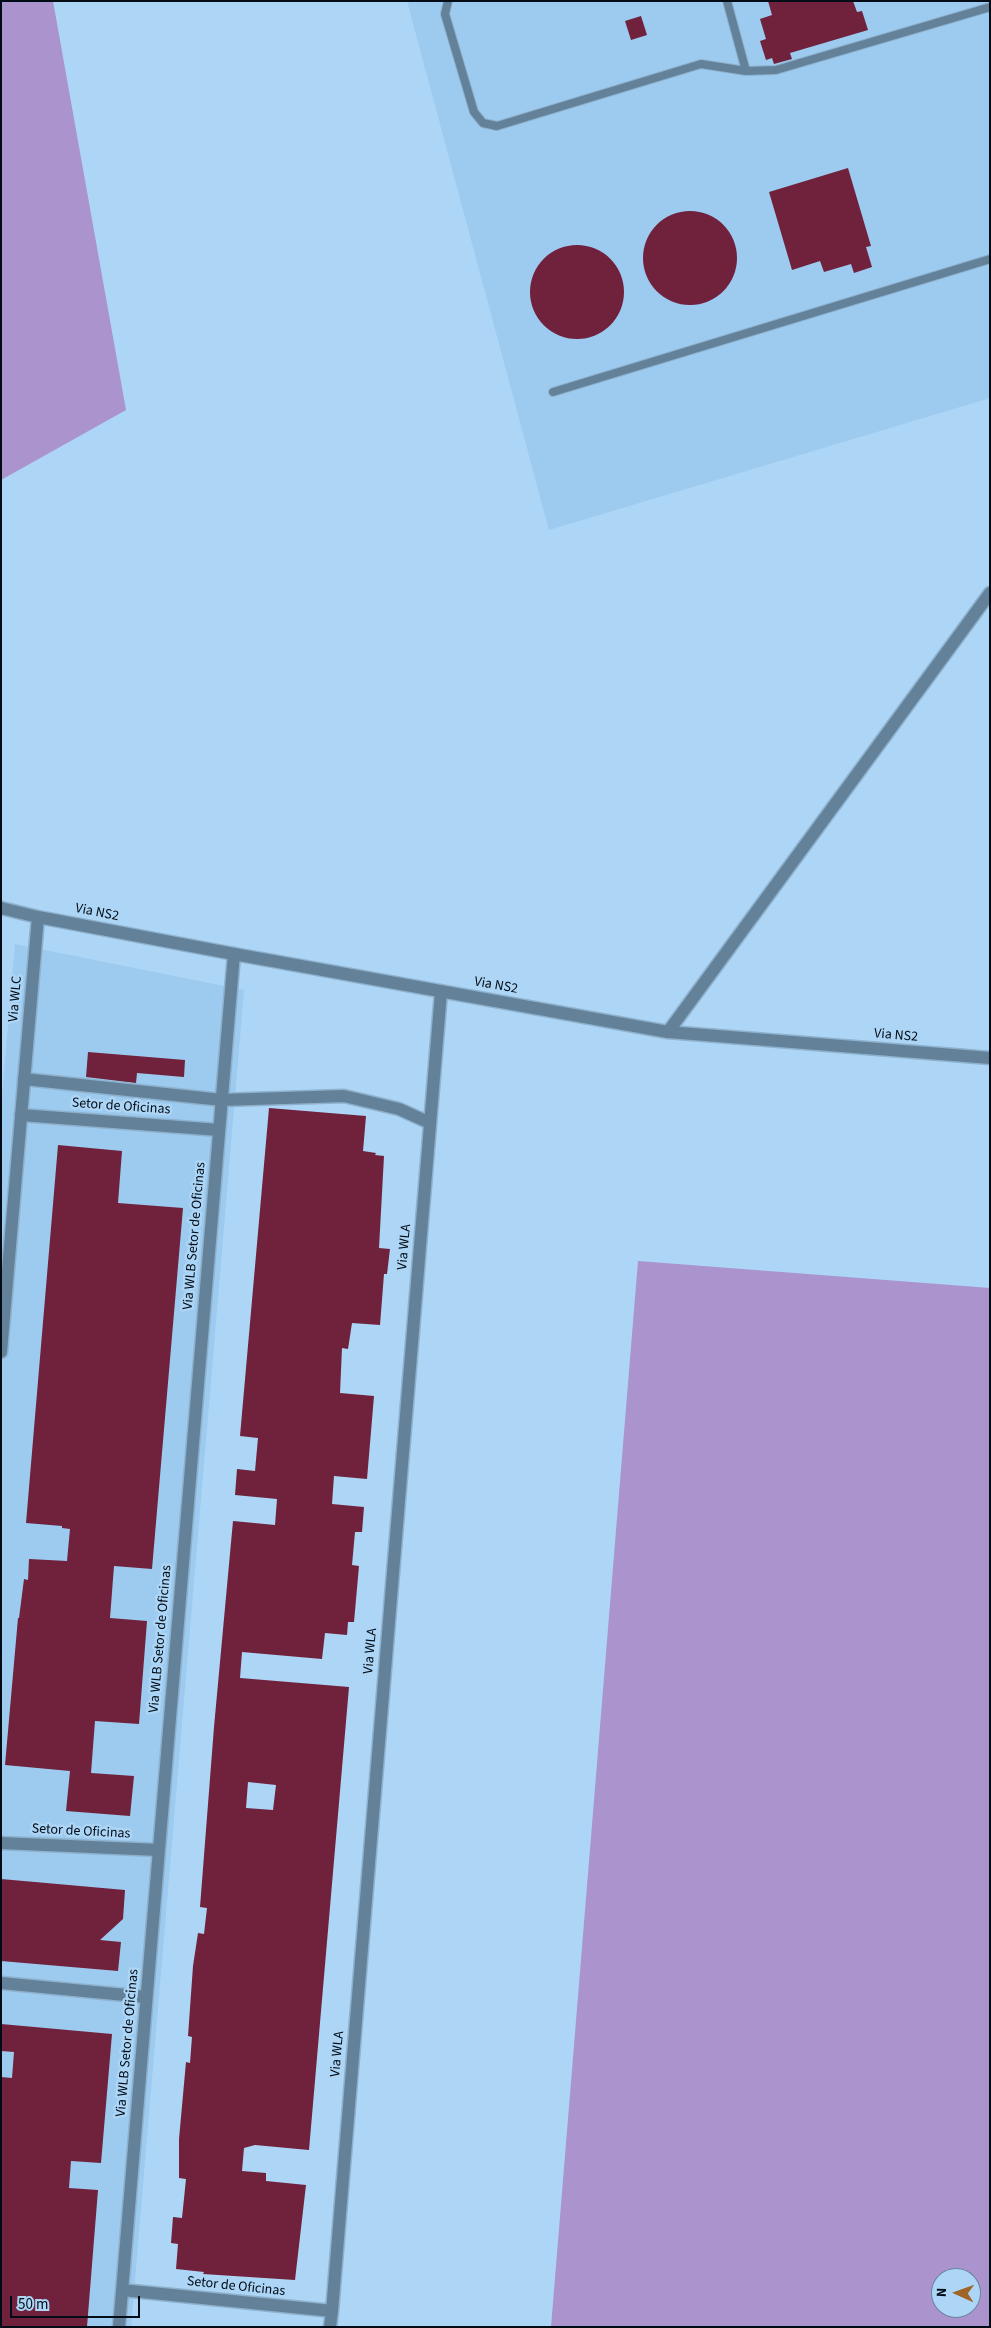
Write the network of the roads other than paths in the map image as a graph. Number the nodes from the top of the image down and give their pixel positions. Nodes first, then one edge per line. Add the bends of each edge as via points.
1 (448, 1) edge
2 (727, 1) edge
3 (990, 6) edge
4 (746, 71) junction
5 (990, 260) edge
6 (554, 392) dead end
7 (990, 593) edge
8 (1, 908) edge
9 (38, 917) junction
10 (234, 954) junction
11 (441, 992) junction
12 (668, 1032) junction
13 (990, 1058) edge
14 (24, 1079) junction
15 (222, 1100) junction
16 (21, 1115) junction
17 (430, 1123) junction
18 (219, 1130) junction
19 (1, 1352) edge
20 (1, 1843) edge
21 (159, 1850) junction
22 (1, 1983) edge
23 (146, 1997) junction
24 (122, 2290) junction
25 (332, 2311) junction
26 (119, 2327) edge
27 (330, 2327) edge

1 - 4 lane via 445,14 474,112 482,123 497,126 701,64
2 - 4 lane
3 - 4 lane via 776,70
5 - 6 lane
7 - 12 street
8 - 9 street, Via NS2
9 - 10 street, Via NS2
9 - 14 street, Via WLC
10 - 11 street, Via NS2
10 - 15 street, Via WLB Setor de Oficinas
11 - 12 street, Via NS2
11 - 17 street, Via WLA
12 - 13 street, Via NS2
14 - 15 street
14 - 16 street, Via WLC
15 - 17 street via 344,1096 399,1109
15 - 18 street, Via WLB Setor de Oficinas
16 - 18 street, Setor de Oficinas
16 - 19 street, Via WLC
17 - 25 street, Via WLA
18 - 21 street, Via WLB Setor de Oficinas
20 - 21 street, Setor de Oficinas
21 - 23 street, Via WLB Setor de Oficinas
22 - 23 street
23 - 24 street, Via WLB Setor de Oficinas
24 - 25 street, Setor de Oficinas
24 - 26 street, Via WLB Setor de Oficinas
25 - 27 street

